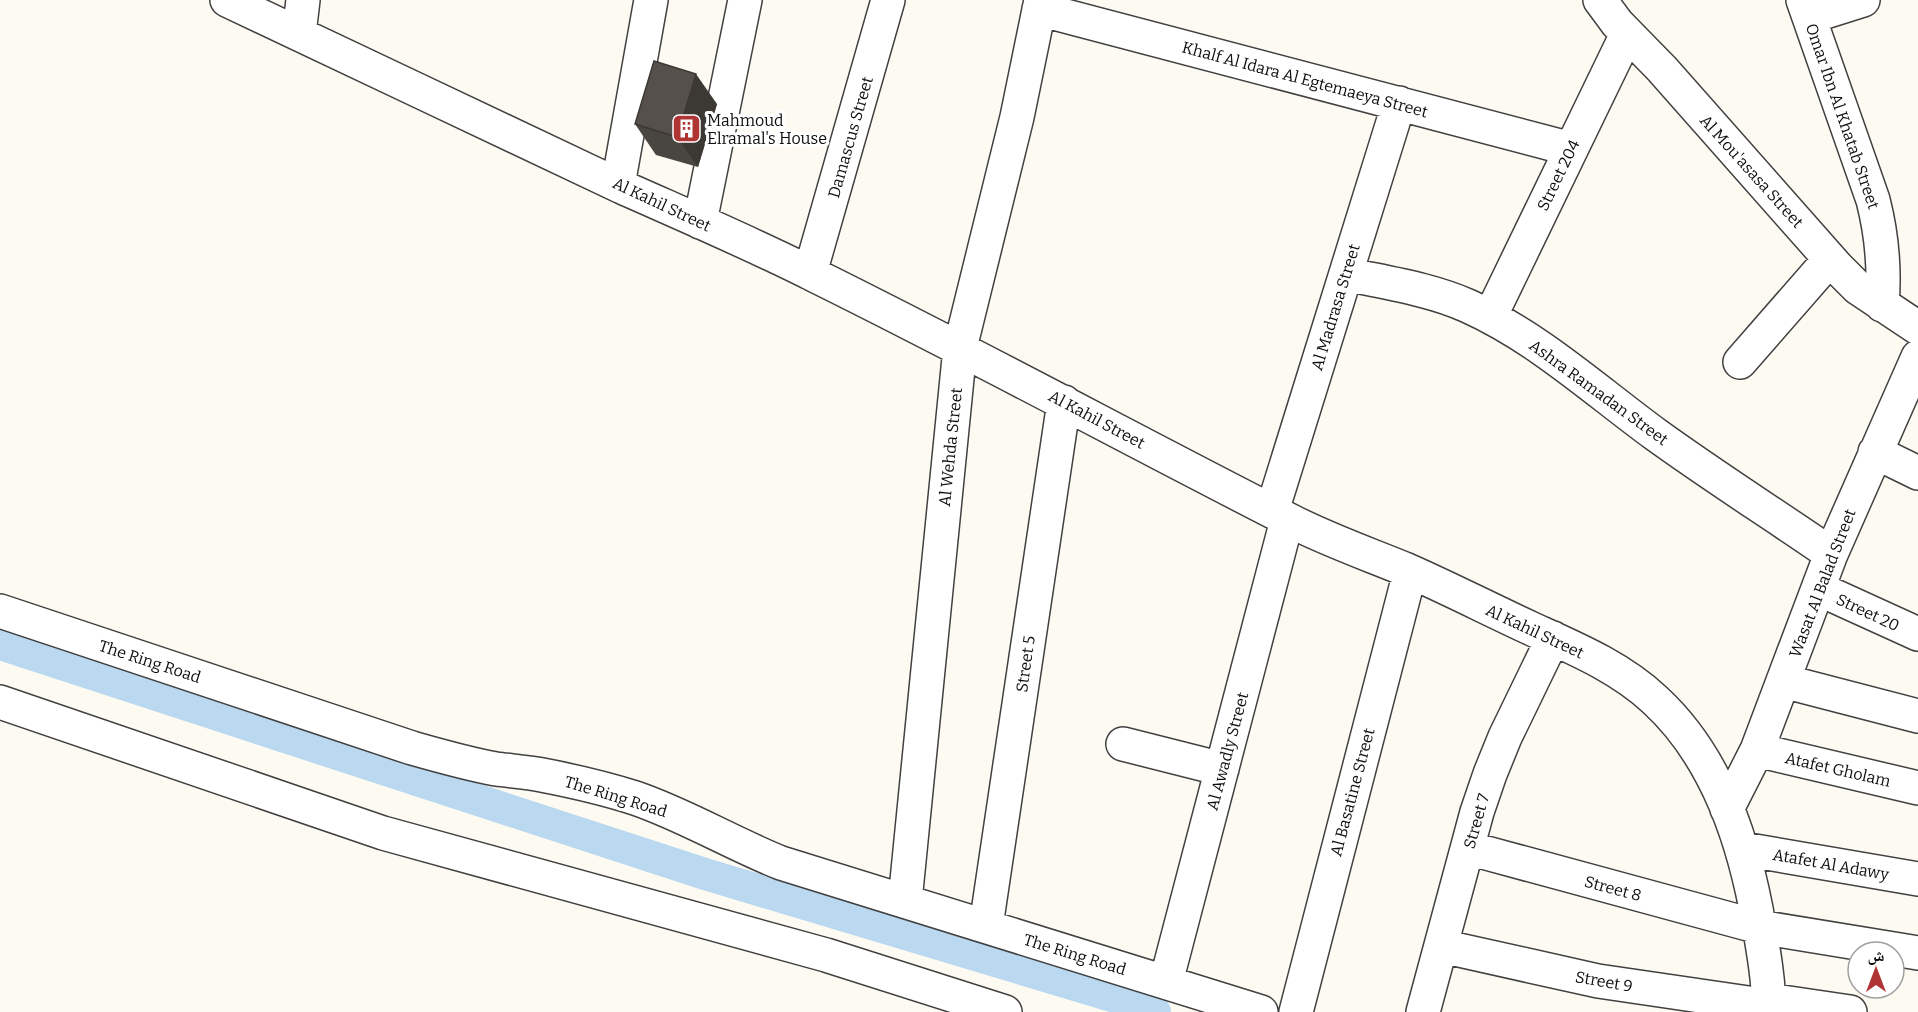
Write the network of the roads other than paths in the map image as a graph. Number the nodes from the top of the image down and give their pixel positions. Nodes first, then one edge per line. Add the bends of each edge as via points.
1 (227, 0) edge
2 (303, 0) edge
3 (651, 0) edge
4 (745, 0) edge
5 (888, 0) edge
6 (1600, 0) edge
7 (1863, 0) edge
8 (1040, 4) edge
9 (1806, 8) edge
10 (299, 34) junction
11 (1627, 34) junction
12 (1399, 103) junction
13 (1571, 149) junction
14 (618, 185) junction
15 (700, 222) junction
16 (1830, 259) junction
17 (810, 273) junction
18 (1346, 274) junction
19 (1882, 305) junction
20 (1490, 317) junction
21 (1918, 328) edge
22 (960, 348) junction
23 (1918, 357) edge
24 (1740, 362) dead end
25 (1064, 402) junction
26 (1875, 452) junction
27 (1918, 474) edge
28 (1280, 515) junction
29 (1832, 554) junction
30 (1410, 572) junction
31 (1819, 589) junction
32 (0, 611) edge
33 (1918, 634) edge
34 (1552, 638) junction
35 (1783, 681) junction
36 (0, 702) edge
37 (1918, 716) edge
38 (1123, 744) dead end
39 (1757, 750) junction
40 (1222, 769) junction
41 (1918, 788) edge
42 (1727, 809) junction
43 (1468, 848) junction
44 (1743, 849) junction
45 (1918, 879) edge
46 (905, 901) junction
47 (986, 926) junction
48 (1759, 927) junction
49 (1441, 946) junction
50 (1918, 953) edge
51 (1166, 982) junction
52 (1769, 1006) edge
53 (1005, 1012) edge
54 (1260, 1012) edge
55 (1296, 1012) edge
56 (1423, 1012) edge
57 (1850, 1012) edge

1 - 10 street, Al Kahil Street
2 - 10 street
3 - 14 street
4 - 15 street
5 - 17 street, Damascus Street
6 - 11 street, Al Mou'asasa Street
7 - 9 street
8 - 12 street, Khalf Al Idara Al Egtemaeya Street
8 - 22 street, Al Wehda Street via 1013,136
9 - 19 street, Omar Ibn Al Khatab Street via 1874,200 1883,252
10 - 14 street, Al Kahil Street
11 - 13 street, Street 204
11 - 16 street, Al Mou'asasa Street
12 - 13 street, Khalf Al Idara Al Egtemaeya Street
12 - 18 street, Al Madrasa Street
13 - 20 street, Street 204
14 - 15 street, Al Kahil Street
15 - 17 street, Al Kahil Street
16 - 19 street, Al Mou'asasa Street via 1858,288
16 - 24 street
17 - 22 street, Al Kahil Street
18 - 20 street, Ashra Ramadan Street via 1443,296
18 - 28 street, Al Madrasa Street
19 - 21 street, Al Mou'asasa Street
20 - 29 street, Ashra Ramadan Street via 1543,349 1657,435
22 - 25 street, Al Kahil Street
22 - 46 street, Al Wehda Street
23 - 26 street, Wasat Al Balad Street
25 - 28 street, Al Kahil Street
25 - 47 street, Street 5
26 - 27 street
26 - 29 street, Wasat Al Balad Street
28 - 30 street, Al Kahil Street
28 - 40 street, Al Awadly Street
29 - 31 street, Wasat Al Balad Street
30 - 34 street, Al Kahil Street
30 - 55 street, Al Basatine Street
31 - 33 street, Street 20
31 - 35 street, Wasat Al Balad Street
32 - 46 street, The Ring Road via 412,748 496,769 540,774 636,799 781,863
34 - 42 street, Al Kahil Street via 1633,681 1660,705 1704,761
34 - 43 street, Street 7 via 1490,774
35 - 37 street
35 - 39 street, Wasat Al Balad Street
36 - 53 street via 383,833 843,960
38 - 40 street
39 - 41 street, Atafet Gholam
39 - 42 street, Wasat Al Balad Street
40 - 51 street, Al Awadly Street
42 - 44 street, Al Kahil Street
43 - 48 street, Street 8
43 - 49 street, Street 7
44 - 45 street, Atafet Al Adawy
44 - 48 street, Al Kahil Street
46 - 47 street, The Ring Road
47 - 51 street, The Ring Road
48 - 50 street, Street 8
48 - 52 street, Al Kahil Street
49 - 52 street, Street 9 via 1598,981
49 - 56 street, Street 7
51 - 54 street, The Ring Road
52 - 57 street, Street 9

